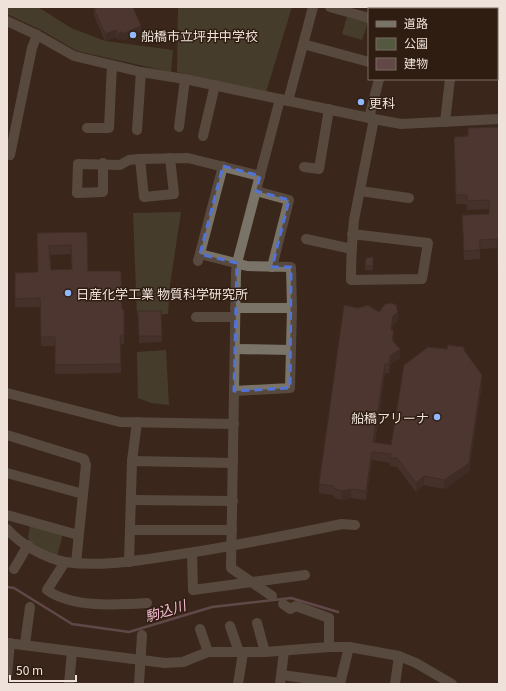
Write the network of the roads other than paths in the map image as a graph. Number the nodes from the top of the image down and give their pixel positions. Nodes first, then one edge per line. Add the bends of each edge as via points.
1 (313, 7) edge
2 (330, 7) edge
3 (368, 18) edge
4 (7, 21) edge
5 (37, 35) junction
6 (303, 44) junction
7 (368, 62) edge
8 (112, 65) junction
9 (141, 72) junction
10 (185, 79) junction
11 (379, 80) edge
12 (450, 80) edge
13 (215, 85) junction
14 (284, 100) junction
15 (329, 109) junction
16 (372, 118) junction
17 (499, 120) edge
18 (446, 122) junction
19 (180, 127) dead end
20 (86, 128) dead end
21 (137, 130) dead end
22 (203, 136) dead end
23 (10, 155) dead end
24 (170, 158) junction
25 (140, 159) junction
26 (103, 163) dead end
27 (223, 166) junction
28 (304, 167) dead end
29 (260, 176) junction
30 (256, 191) junction
31 (360, 191) junction
32 (409, 198) dead end
33 (352, 234) junction
34 (306, 239) dead end
35 (352, 248) junction
36 (237, 263) junction
37 (272, 267) junction
38 (292, 308) junction
39 (235, 313) junction
40 (196, 317) dead end
41 (235, 348) junction
42 (291, 350) junction
43 (234, 391) junction
44 (7, 393) edge
45 (137, 422) junction
46 (234, 424) junction
47 (7, 435) edge
48 (132, 461) junction
49 (233, 463) junction
50 (7, 473) edge
51 (83, 494) junction
52 (131, 500) junction
53 (232, 501) junction
54 (7, 515) edge
55 (356, 525) dead end
56 (7, 529) edge
57 (130, 530) junction
58 (232, 530) junction
59 (78, 535) junction
60 (28, 545) junction
61 (232, 547) junction
62 (192, 553) junction
63 (65, 562) junction
64 (130, 562) junction
65 (76, 563) junction
66 (14, 569) dead end
67 (305, 575) dead end
68 (252, 582) junction
69 (272, 596) dead end
70 (147, 603) dead end
71 (282, 604) dead end
72 (30, 607) dead end
73 (257, 623) dead end
74 (230, 626) dead end
75 (200, 629) dead end
76 (142, 635) dead end
77 (8, 643) edge
78 (25, 644) junction
79 (329, 647) junction
80 (348, 648) junction
81 (284, 651) junction
82 (72, 652) junction
83 (208, 652) junction
84 (241, 652) junction
85 (265, 652) junction
86 (399, 656) junction
87 (140, 660) junction
88 (7, 674) edge
89 (281, 679) edge
90 (340, 683) edge
91 (397, 683) edge
92 (69, 684) edge
93 (139, 684) edge
94 (238, 684) edge
95 (452, 684) edge

1 - 6 street
2 - 3 street
4 - 5 street
5 - 8 street via 74,56
5 - 23 street via 32,48
6 - 7 street
6 - 14 street
8 - 9 street
8 - 20 street via 109,128
9 - 10 street
9 - 21 street
10 - 13 street
10 - 19 street
11 - 16 street
12 - 18 street
13 - 14 street
13 - 22 street
14 - 15 street
14 - 29 street
15 - 16 street
15 - 28 street via 319,170
16 - 18 street via 400,124
16 - 31 street
17 - 18 street
24 - 25 street
24 - 25 street via 174,194 144,197
24 - 27 street via 188,158
25 - 26 street via 120,164
27 - 29 street
27 - 36 street via 199,258
29 - 30 street
30 - 36 street
30 - 37 street via 289,200
31 - 32 street
31 - 33 street
33 - 35 street
33 - 35 street via 428,243 422,279 351,280
34 - 35 street
36 - 37 street
36 - 39 street
37 - 38 street via 291,267
38 - 39 street
38 - 42 street
39 - 40 street
39 - 41 street
41 - 42 street
41 - 43 street
42 - 43 street via 290,388
43 - 46 street
44 - 45 street via 120,422
45 - 46 street
45 - 48 street
46 - 49 street
47 - 51 street via 84,459 86,465
48 - 49 street
48 - 52 street
49 - 53 street
50 - 51 street
51 - 59 street
52 - 53 street
52 - 57 street
53 - 58 street
54 - 59 street
55 - 61 street via 342,524
56 - 60 street
57 - 58 street
57 - 64 street
58 - 61 street
59 - 65 street
60 - 63 street
60 - 66 street
61 - 62 street
61 - 68 street via 231,568
62 - 64 street
62 - 68 street via 193,590
63 - 65 street
63 - 70 street via 47,590 56,597 111,605
64 - 65 street
67 - 68 street
68 - 69 street
71 - 79 street via 290,609 296,606 328,618
72 - 78 street
73 - 85 street
74 - 84 street
75 - 83 street
76 - 87 street
77 - 78 street
77 - 88 street
78 - 82 street
79 - 80 street
79 - 81 street
80 - 86 street
80 - 90 street
81 - 85 street
81 - 89 street
82 - 87 street
82 - 92 street
83 - 84 street
83 - 87 street via 183,662
84 - 85 street
84 - 94 street
86 - 91 street
86 - 95 street
87 - 93 street
89 - 90 street

